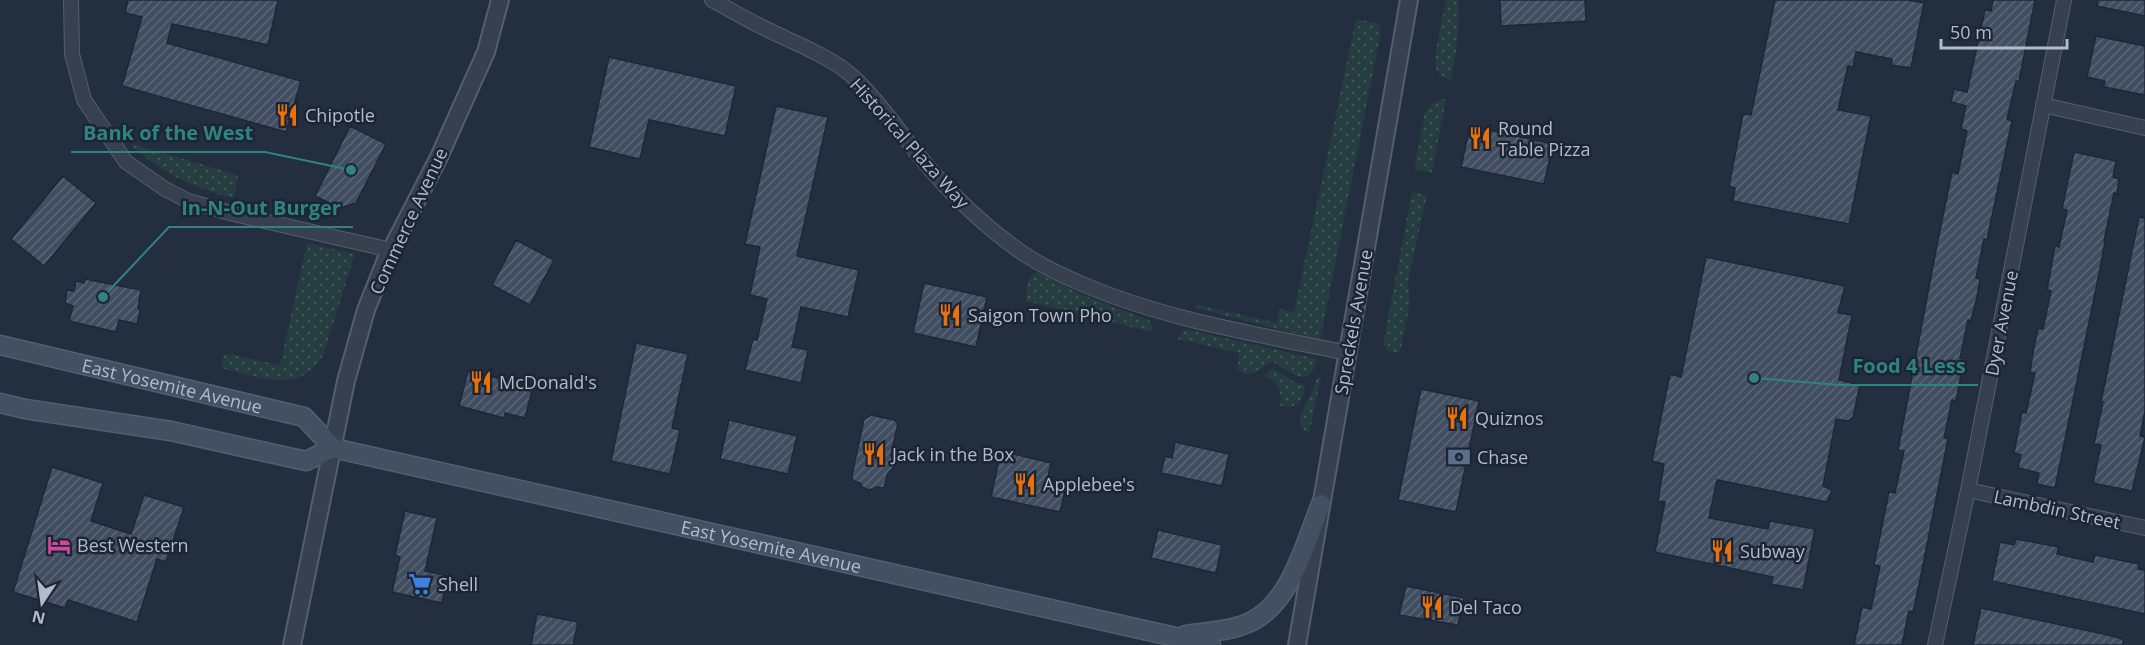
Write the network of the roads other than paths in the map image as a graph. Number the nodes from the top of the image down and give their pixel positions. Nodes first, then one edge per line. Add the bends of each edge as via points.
1 (70, 0) edge
2 (500, 0) edge
3 (711, 0) edge
4 (1409, 0) edge
5 (2064, 0) edge
6 (2043, 105) junction
7 (2145, 128) edge
8 (391, 250) junction
9 (0, 345) edge
10 (1348, 353) junction
11 (0, 403) edge
12 (333, 448) junction
13 (1968, 490) junction
14 (1321, 504) junction
15 (2145, 528) edge
16 (1174, 637) junction
17 (292, 645) edge
18 (1211, 645) edge
19 (1297, 645) edge
20 (1935, 645) edge

1 - 8 street via 72,54 84,100 126,162 188,201
2 - 8 street, Commerce Avenue via 486,52 439,157
3 - 10 street, Historical Plaza Way via 850,74 955,196 1024,254 1055,272 1116,299 1169,315
4 - 10 street, Spreckels Avenue
5 - 6 street, Dyer Avenue
6 - 7 street
6 - 13 street, Dyer Avenue
8 - 12 street, Commerce Avenue via 366,310
9 - 12 main road, East Yosemite Avenue via 304,417
10 - 14 street, Spreckels Avenue
11 - 12 main road via 171,431 306,461
12 - 16 main road, East Yosemite Avenue
12 - 17 street, Commerce Avenue
13 - 15 street, Lambdin Street
13 - 20 street, Dyer Avenue
14 - 16 main road via 1289,582 1274,605 1240,626
14 - 19 street, Spreckels Avenue
16 - 18 main road, East Yosemite Avenue

